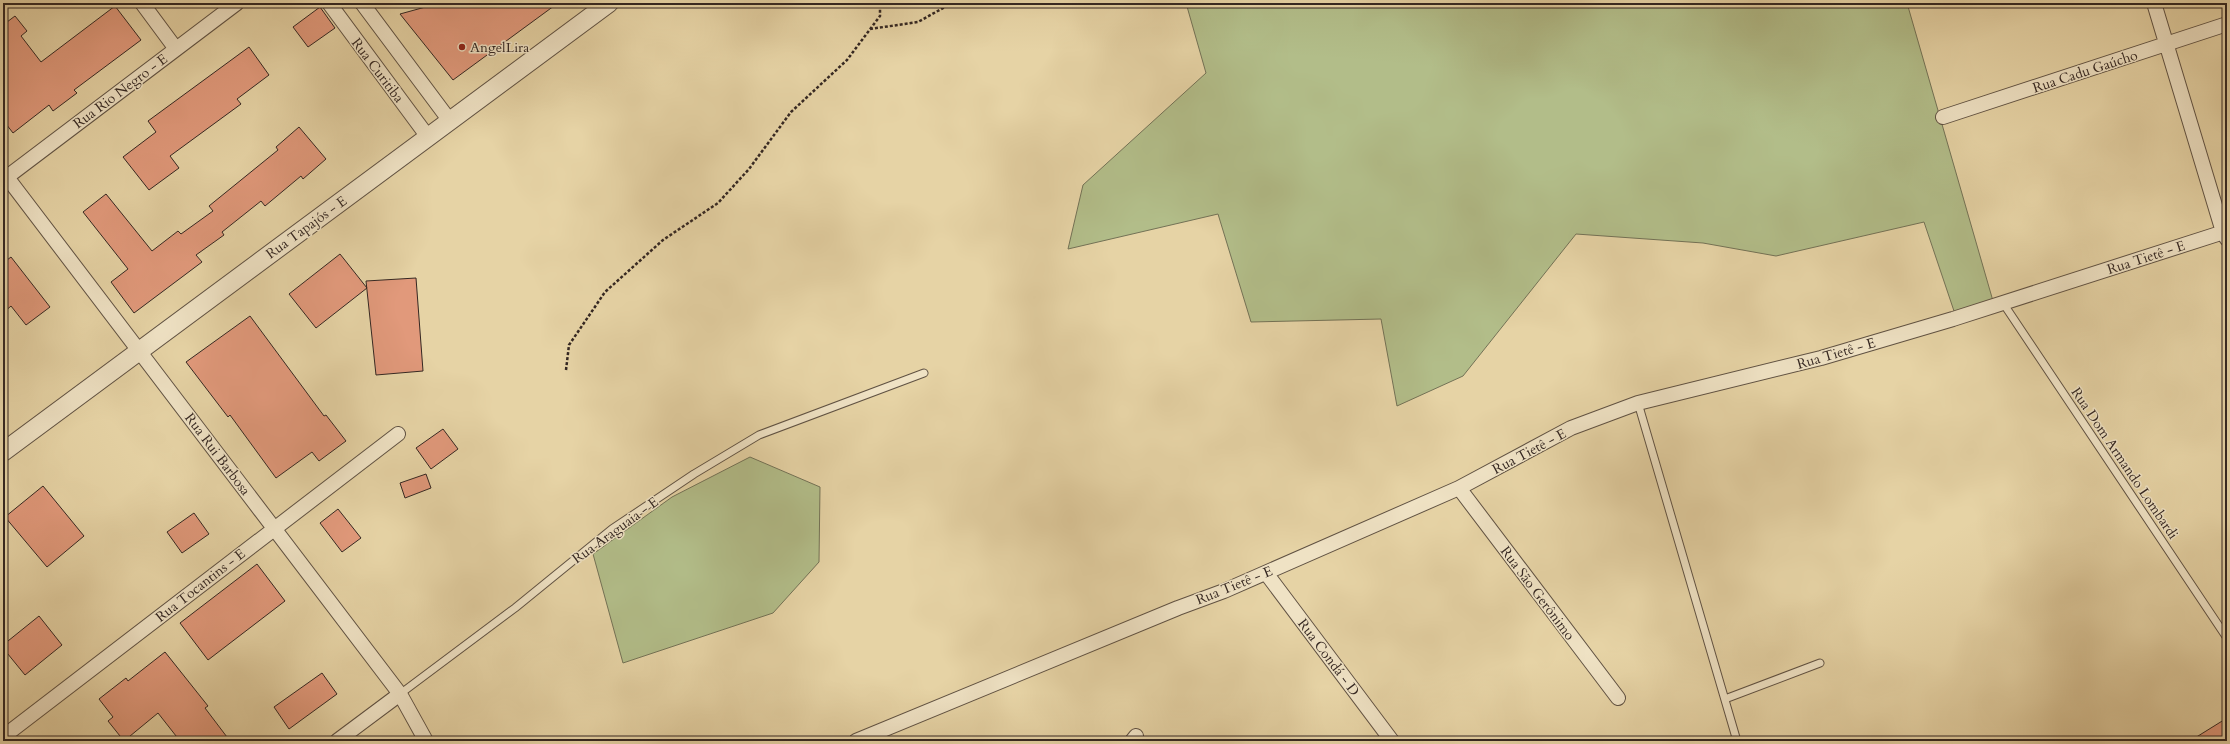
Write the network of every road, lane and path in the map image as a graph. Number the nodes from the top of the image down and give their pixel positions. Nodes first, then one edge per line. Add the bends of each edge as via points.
1 (142, 3) edge
2 (237, 3) edge
3 (329, 3) edge
4 (362, 3) edge
5 (880, 3) edge
6 (952, 3) edge
7 (2154, 3) edge
8 (604, 4) edge
9 (2227, 24) edge
10 (870, 29) junction
11 (2166, 45) junction
12 (176, 49) junction
13 (1943, 117) dead end
14 (450, 121) junction
15 (428, 137) junction
16 (4, 176) edge
17 (2226, 234) edge
18 (2003, 303) junction
19 (139, 351) junction
20 (566, 370) dead end
21 (924, 373) dead end
22 (1638, 403) junction
23 (398, 434) dead end
24 (3, 452) edge
25 (1459, 488) junction
26 (274, 528) junction
27 (1266, 573) junction
28 (2227, 638) edge
29 (1820, 663) dead end
30 (400, 694) junction
31 (1618, 698) dead end
32 (1725, 699) junction
33 (3, 737) edge
34 (337, 741) edge
35 (426, 741) edge
36 (856, 741) edge
37 (1392, 741) edge
38 (1737, 741) edge

1 - 12 street
2 - 12 street, Rua Rio Negro - E
3 - 15 street, Rua Curitiba
4 - 14 street, Rua Curitiba
5 - 10 path via 880,16
6 - 10 path via 918,22
7 - 11 street
8 - 14 street, Rua Tapajós - E
9 - 11 street, Rua Cadu Gaúcho
10 - 20 path via 847,60 791,112 749,169 718,203 663,240 605,292 570,345
11 - 13 street, Rua Cadu Gaúcho
11 - 17 street
12 - 16 street, Rua Rio Negro - E
14 - 15 street, Rua Tapajós - E
15 - 19 street, Rua Tapajós - E
16 - 19 street, Rua Rui Barbosa
17 - 18 street, Rua Tietê - E
18 - 22 street, Rua Tietê - E via 1821,358
18 - 28 lane, Rua Dom Armando Lombardi
19 - 24 street, Rua Tapajós - E
19 - 26 street, Rua Rui Barbosa
21 - 30 lane, Rua Araguaia - E via 758,435 694,474 612,529 515,608
22 - 25 street, Rua Tietê - E via 1571,428
22 - 32 lane
23 - 26 street, Rua Tocantins - E
25 - 27 street, Rua Tietê - E
25 - 31 street, Rua São Gerônimo
26 - 30 street, Rua Rui Barbosa
26 - 33 street, Rua Tocantins - E
27 - 36 street, Rua Tietê - E
27 - 37 street, Rua Condá - D
29 - 32 lane
30 - 34 street, Rua Araguaia - E
30 - 35 street, Rua Rui Barbosa
32 - 38 lane

